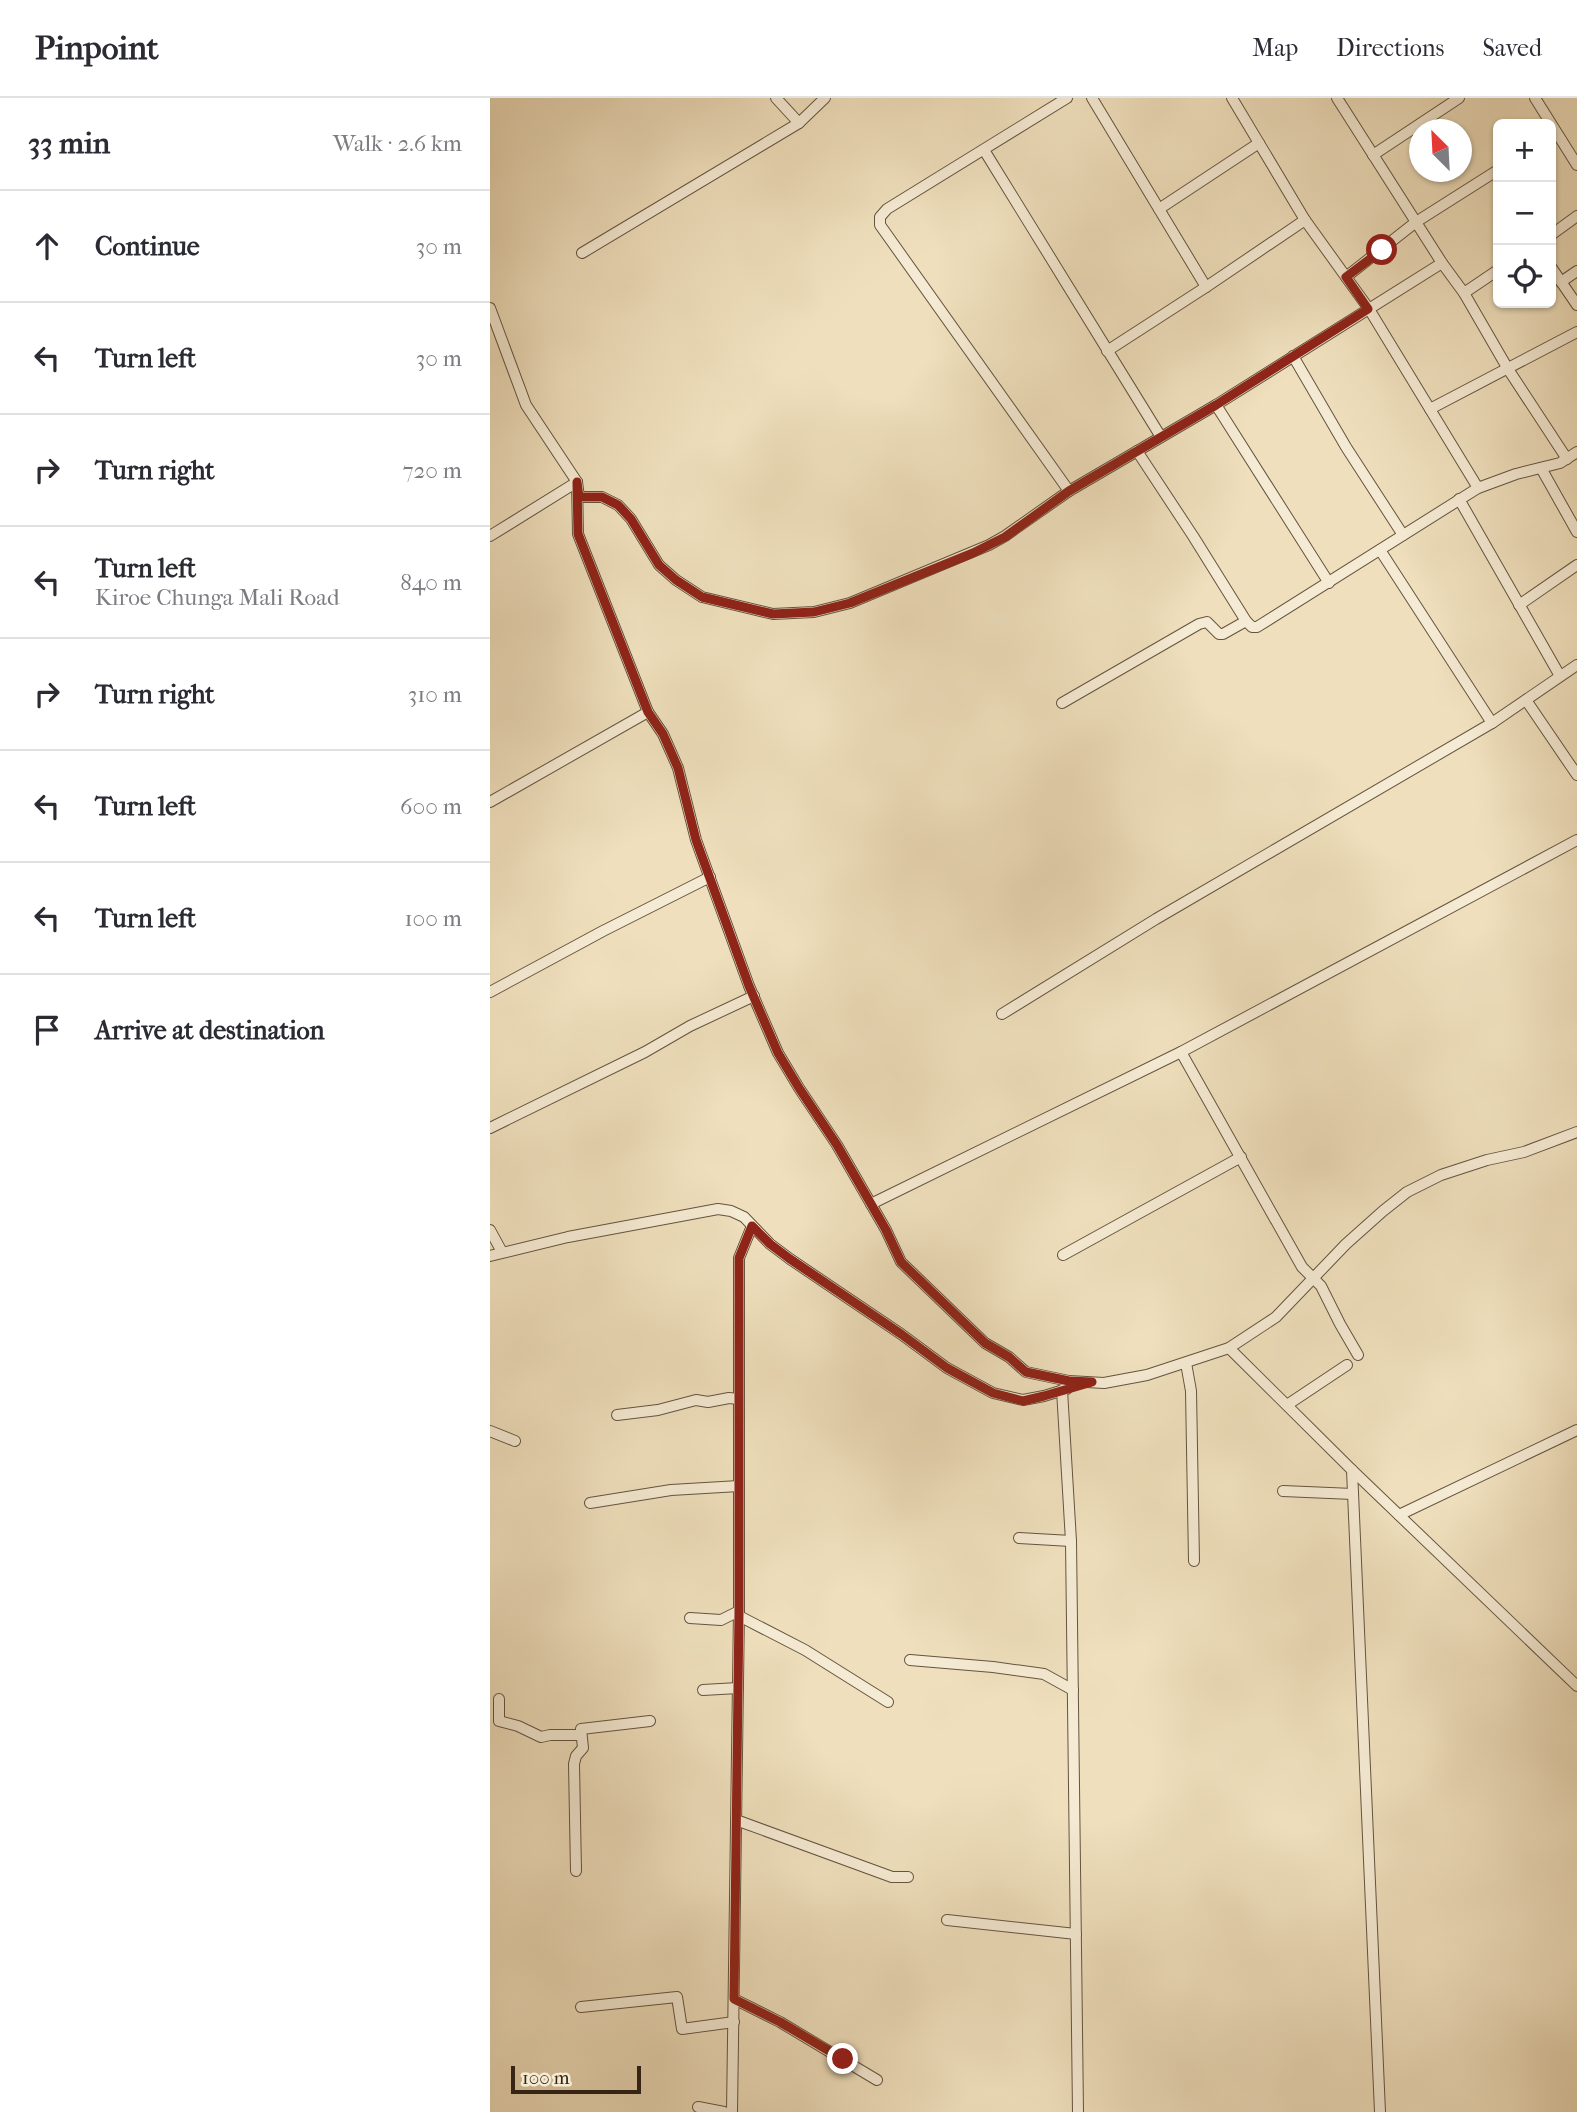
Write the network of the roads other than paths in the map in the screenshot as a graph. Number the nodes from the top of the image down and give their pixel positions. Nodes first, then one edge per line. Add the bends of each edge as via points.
1 (776, 98) edge
2 (825, 98) edge
3 (1067, 98) edge
4 (1337, 98) edge
5 (1459, 98) edge
6 (1535, 98) edge
7 (1096, 99) edge
8 (1237, 100) edge
9 (1546, 119) edge
10 (799, 123) junction
11 (1556, 138) edge
12 (1259, 143) junction
13 (984, 150) junction
14 (1373, 155) junction
15 (1577, 164) edge
16 (1493, 173) edge
17 (1159, 209) junction
18 (1577, 216) edge
19 (1305, 220) junction
20 (1416, 222) junction
21 (1556, 231) edge
22 (582, 253) dead end
23 (1442, 263) junction
24 (1577, 271) edge
25 (1493, 273) edge
26 (1556, 274) edge
27 (1346, 277) junction
28 (1561, 282) junction
29 (1206, 287) junction
30 (1464, 293) junction
31 (1577, 305) edge
32 (490, 308) edge
33 (1368, 309) junction
34 (1577, 332) edge
35 (1107, 351) junction
36 (1293, 356) junction
37 (1508, 369) junction
38 (1216, 405) junction
39 (1430, 409) junction
40 (1161, 437) junction
41 (1137, 451) junction
42 (1577, 453) edge
43 (1567, 459) junction
44 (1541, 468) junction
45 (577, 482) junction
46 (1478, 488) junction
47 (1069, 491) junction
48 (1459, 499) junction
49 (1577, 532) edge
50 (1402, 535) junction
51 (490, 536) edge
52 (1380, 550) junction
53 (1577, 565) edge
54 (1329, 583) junction
55 (1519, 605) junction
56 (1246, 621) junction
57 (1577, 665) edge
58 (1560, 676) junction
59 (1526, 700) junction
60 (1062, 703) dead end
61 (648, 712) junction
62 (1492, 723) junction
63 (1577, 775) edge
64 (490, 802) edge
65 (1577, 839) edge
66 (710, 877) junction
67 (490, 992) edge
68 (754, 996) junction
69 (1002, 1014) dead end
70 (1181, 1052) junction
71 (490, 1128) edge
72 (1577, 1132) edge
73 (1241, 1157) junction
74 (871, 1204) junction
75 (752, 1226) junction
76 (490, 1230) edge
77 (502, 1252) junction
78 (1063, 1255) dead end
79 (490, 1256) edge
80 (1314, 1279) junction
81 (1229, 1348) junction
82 (1358, 1355) dead end
83 (1186, 1363) junction
84 (1347, 1365) dead end
85 (1092, 1382) junction
86 (1062, 1390) junction
87 (739, 1399) junction
88 (1287, 1405) junction
89 (617, 1415) dead end
90 (1577, 1430) edge
91 (490, 1431) edge
92 (516, 1441) dead end
93 (1352, 1470) junction
94 (739, 1486) junction
95 (1283, 1491) dead end
96 (1353, 1494) junction
97 (590, 1503) dead end
98 (1399, 1514) junction
99 (1019, 1538) dead end
100 (1071, 1541) junction
101 (1194, 1561) dead end
102 (739, 1614) junction
103 (690, 1618) dead end
104 (910, 1661) dead end
105 (1577, 1686) edge
106 (738, 1688) junction
107 (703, 1690) dead end
108 (1073, 1690) junction
109 (499, 1699) dead end
110 (888, 1702) dead end
111 (650, 1721) dead end
112 (581, 1735) junction
113 (736, 1820) junction
114 (576, 1871) dead end
115 (908, 1877) dead end
116 (947, 1920) dead end
117 (1076, 1934) junction
118 (734, 1999) junction
119 (581, 2007) dead end
120 (733, 2022) junction
121 (877, 2080) dead end
122 (698, 2107) dead end
123 (724, 2112) edge
124 (732, 2112) edge
125 (1078, 2112) edge
126 (1380, 2112) edge

1 - 10 street
2 - 10 street
3 - 13 street
4 - 14 street
5 - 14 street
6 - 9 street
7 - 17 street
8 - 12 street
10 - 22 street
11 - 15 street
12 - 17 street
12 - 19 street
13 - 35 street
13 - 47 street via 887,209 880,225
14 - 20 street
16 - 20 street
17 - 29 street
18 - 21 street
19 - 27 street
19 - 29 street
20 - 23 street
20 - 27 street
23 - 30 street
23 - 33 street
24 - 28 street
25 - 30 street
26 - 28 street
27 - 33 street
28 - 31 street
29 - 35 street
30 - 37 street
32 - 45 street via 526,405
33 - 36 street
33 - 39 street
34 - 37 street
35 - 40 street
36 - 38 street
36 - 50 street
37 - 39 street
37 - 43 street
38 - 40 street
38 - 54 street
39 - 46 street
40 - 41 street
41 - 47 street
41 - 56 street
42 - 43 street
43 - 44 street
44 - 46 street
44 - 49 street
45 - 47 street via 579,497 602,497 618,505 659,565 676,580 702,597 773,614 814,612 850,603 973,553 1005,537
45 - 51 street
45 - 61 street via 578,534
46 - 48 street
48 - 50 street
48 - 55 street
50 - 52 street
52 - 54 street
52 - 62 street
53 - 55 street
54 - 56 street via 1257,627
55 - 58 street
56 - 60 street via 1223,634 1207,622 1199,624
57 - 58 street
58 - 59 street
59 - 62 street
59 - 63 street
61 - 64 street
61 - 66 street via 678,768
62 - 69 street
65 - 70 street
66 - 67 street
66 - 68 street
68 - 71 street
68 - 74 street via 778,1053
70 - 73 street
70 - 74 street
72 - 80 street via 1461,1168 1415,1188 1382,1211
73 - 78 street
73 - 80 street via 1302,1267
74 - 85 street via 901,1262 985,1343 1026,1372
75 - 77 street via 744,1217 718,1209
75 - 86 street via 790,1259 947,1368 993,1393 1023,1401
75 - 87 street via 739,1258
76 - 77 street
77 - 79 street
80 - 81 street via 1276,1317
80 - 82 street
81 - 83 street
81 - 88 street
83 - 85 street via 1125,1380
83 - 101 street via 1191,1391
84 - 88 street
85 - 86 street
86 - 100 street
87 - 89 street via 696,1400
87 - 94 street
88 - 93 street
90 - 98 street
91 - 92 street
93 - 96 street
93 - 98 street
94 - 97 street via 671,1490
94 - 102 street
95 - 96 street
96 - 126 street
98 - 105 street
99 - 100 street
100 - 108 street
102 - 103 street via 721,1619
102 - 106 street
102 - 110 street
104 - 108 street via 1044,1674
106 - 107 street
106 - 113 street
108 - 117 street
109 - 112 street via 499,1721 541,1737
111 - 112 street via 581,1729
112 - 114 street via 583,1748 576,1756 573,1786
113 - 115 street via 892,1877
113 - 118 street
116 - 117 street
117 - 125 street
118 - 120 street
118 - 121 street
119 - 120 street via 677,1997 682,2029
120 - 124 street
122 - 123 street

